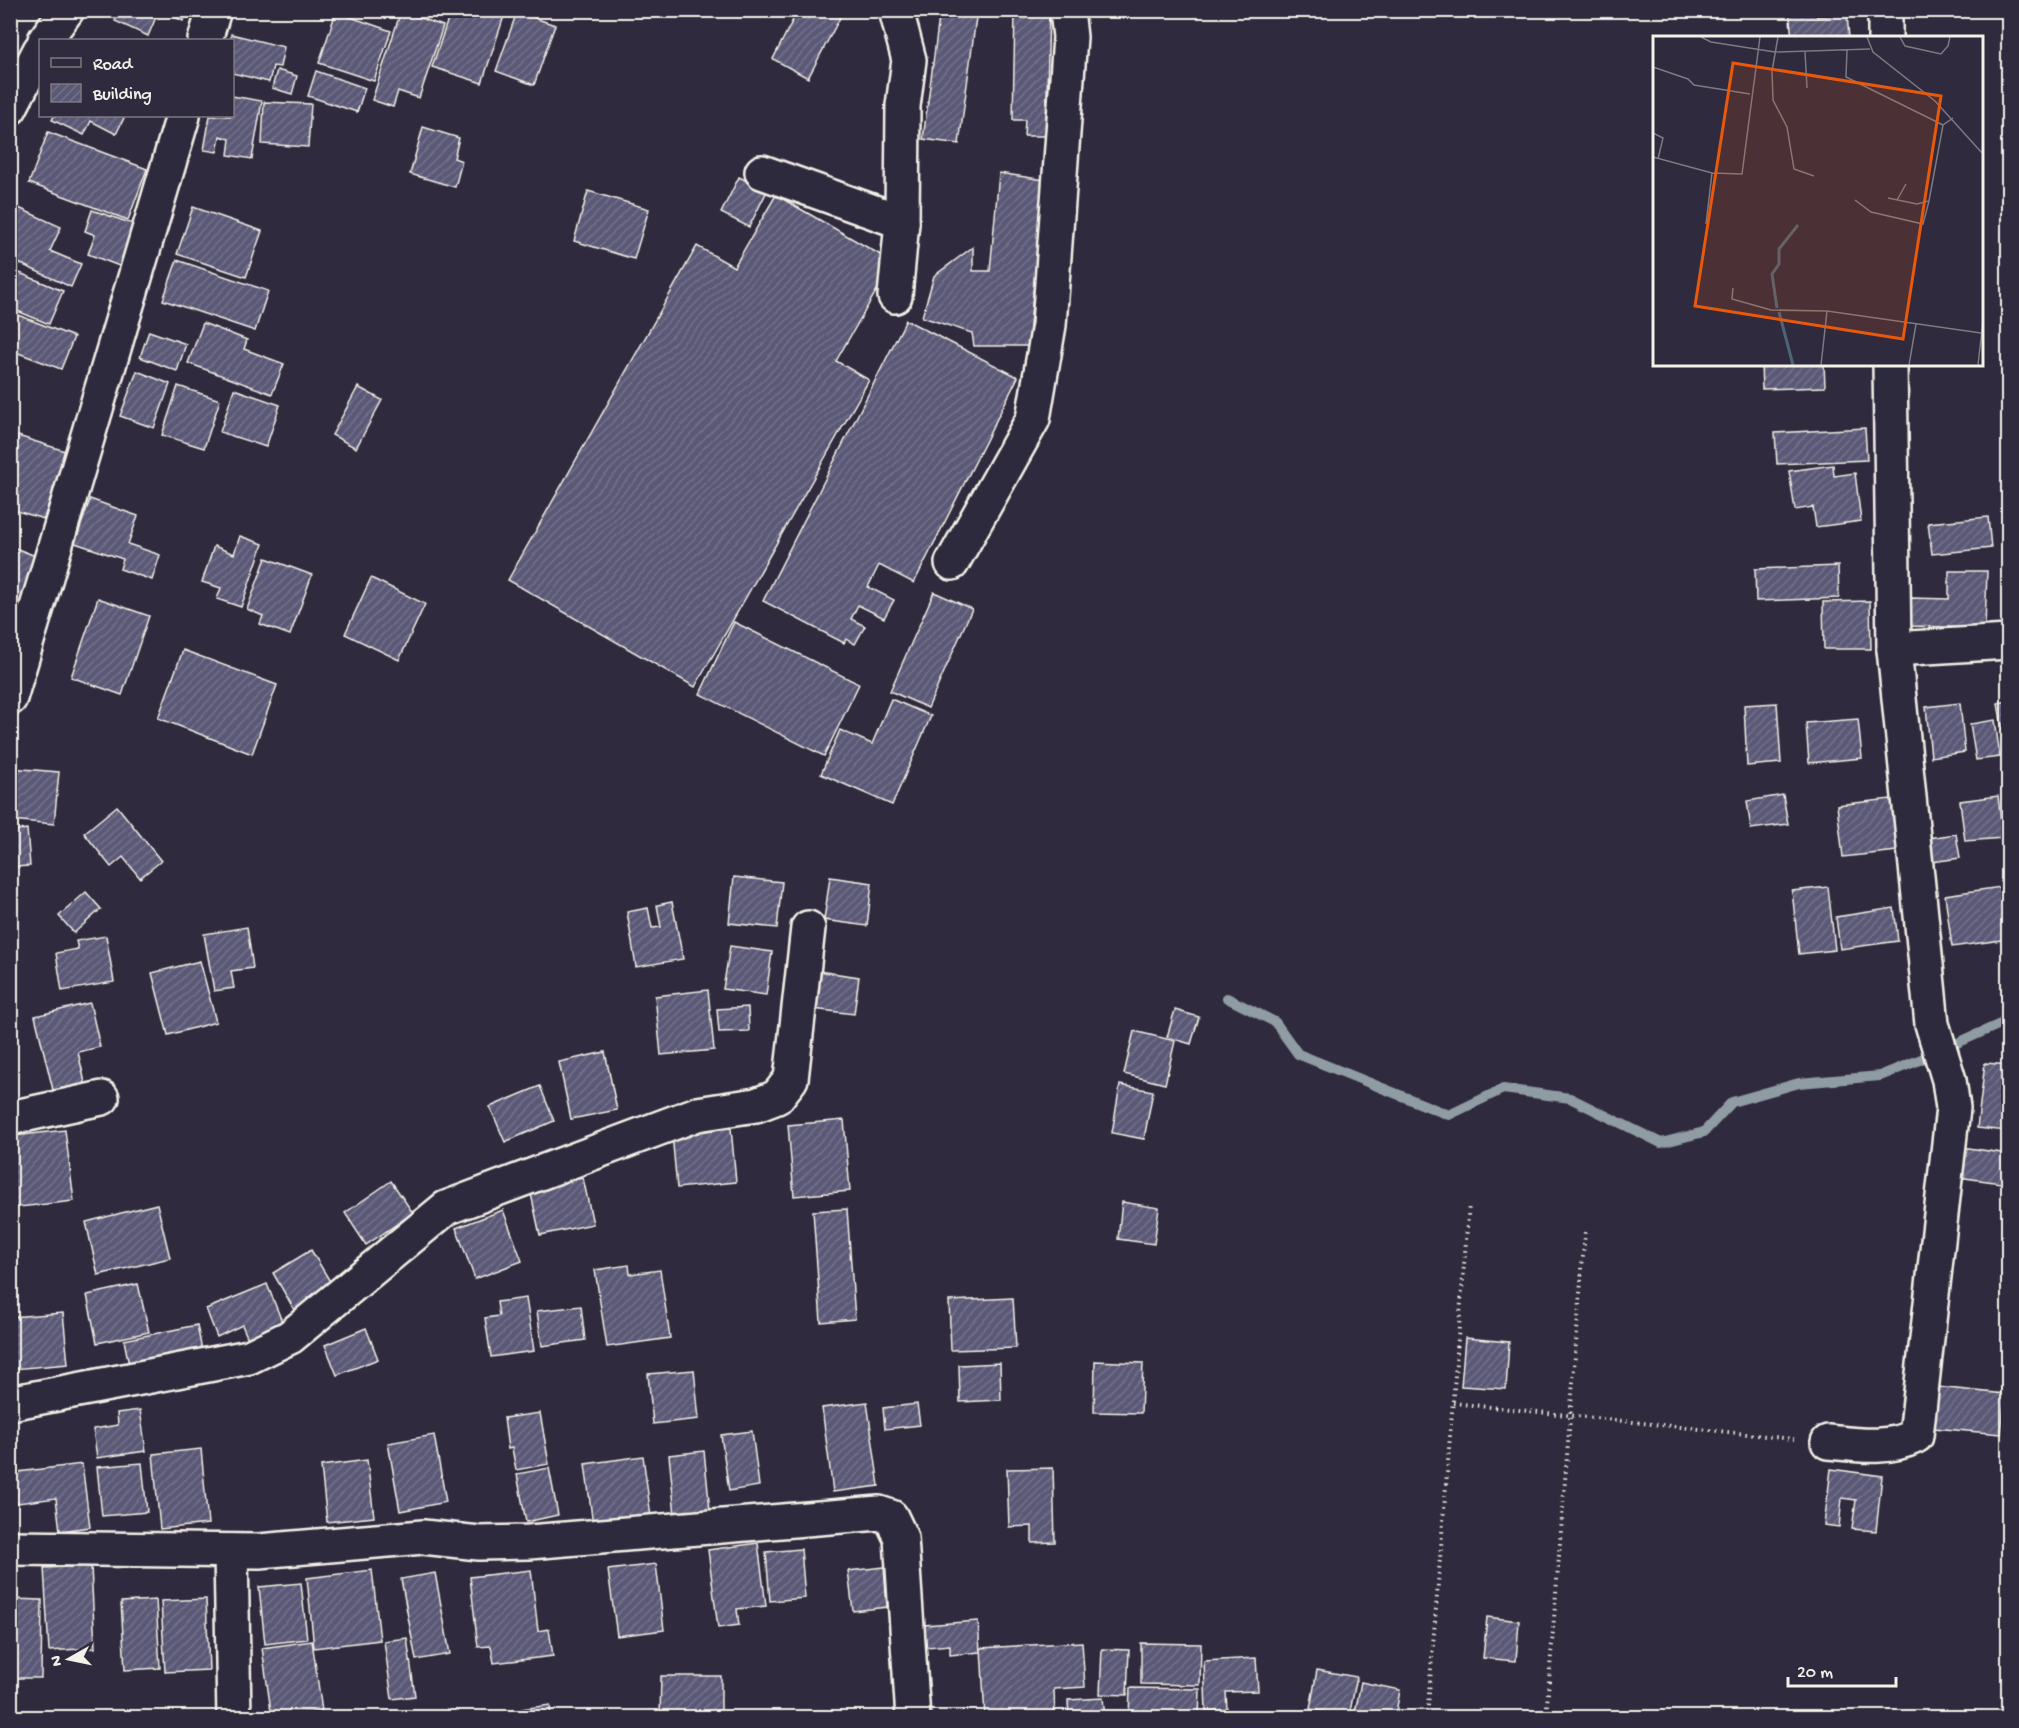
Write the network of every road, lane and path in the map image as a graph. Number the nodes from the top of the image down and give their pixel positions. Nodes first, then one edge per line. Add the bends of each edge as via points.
1 (67, 10) edge
2 (214, 10) edge
3 (896, 10) edge
4 (1067, 10) edge
5 (1885, 10) edge
6 (1885, 36) edge
7 (46, 39) edge
8 (205, 39) edge
9 (39, 52) edge
10 (10, 108) edge
11 (183, 117) edge
12 (762, 172) dead end
13 (902, 222) junction
14 (895, 296) dead end
15 (1890, 366) edge
16 (952, 563) dead end
17 (2008, 642) edge
18 (1894, 649) junction
19 (10, 698) edge
20 (808, 928) dead end
21 (102, 1098) dead end
22 (10, 1118) edge
23 (1469, 1204) dead end
24 (1585, 1231) dead end
25 (1453, 1403) junction
26 (10, 1404) edge
27 (1571, 1416) junction
28 (1827, 1442) joint
29 (10, 1548) edge
30 (231, 1551) junction
31 (234, 1718) edge
32 (913, 1718) edge
33 (1427, 1718) edge
34 (1546, 1718) edge

1 - 7 street
2 - 8 street
3 - 13 street via 909,60 903,106
4 - 16 street via 1070,37 1049,326 1033,419
5 - 6 street
9 - 10 street
11 - 19 street
12 - 13 street
13 - 14 street
15 - 18 street
17 - 18 street
18 - 28 street via 1932,1024 1953,1108 1916,1436 1901,1444 1878,1446
20 - 26 street via 790,1079 777,1097 756,1105 697,1114 446,1208 290,1337 249,1357
21 - 22 street
23 - 25 path
24 - 27 path
25 - 27 path
25 - 33 path
27 - 28 path
27 - 34 path
29 - 30 street
30 - 31 street
30 - 32 street via 423,1537 479,1543 529,1542 879,1513 891,1517 901,1538

